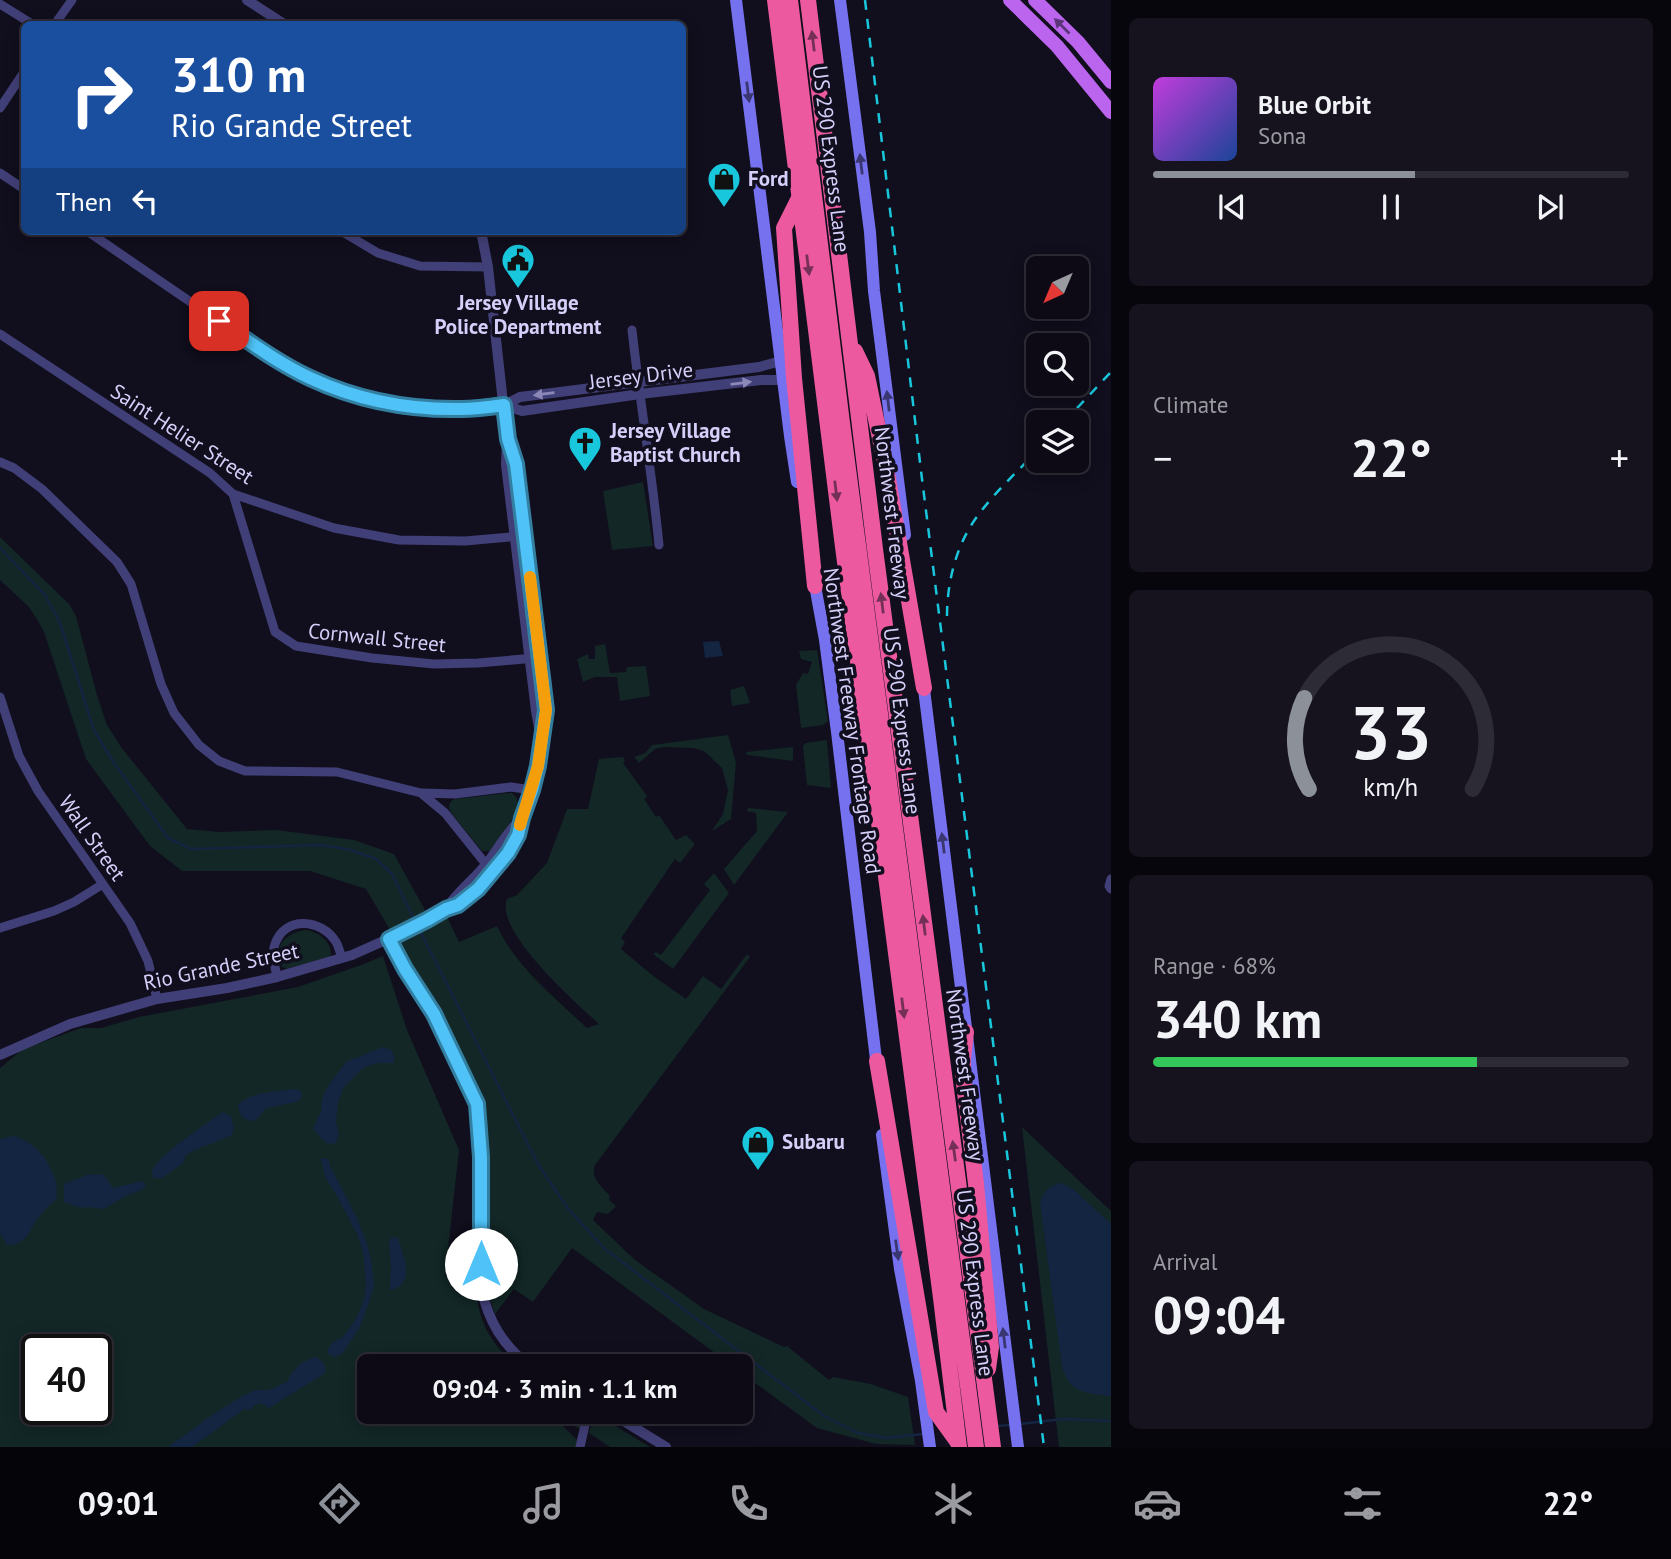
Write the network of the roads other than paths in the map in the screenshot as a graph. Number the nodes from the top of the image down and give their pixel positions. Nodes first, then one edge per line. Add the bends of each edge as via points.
1 (72, 0) edge
2 (247, 0) edge
3 (736, 0) edge
4 (775, 0) edge
5 (790, 0) edge
6 (808, 0) edge
7 (840, 0) edge
8 (1010, 0) edge
9 (1035, 0) edge
10 (0, 4) edge
11 (27, 21) edge
12 (57, 21) edge
13 (279, 21) edge
14 (1057, 46) junction
15 (21, 76) edge
16 (1111, 82) edge
17 (1111, 95) edge
18 (0, 108) edge
19 (1111, 112) edge
20 (0, 173) edge
21 (21, 187) edge
22 (799, 198) junction
23 (93, 235) edge
24 (348, 235) edge
25 (482, 235) edge
26 (488, 267) junction
27 (632, 330) dead end
28 (0, 334) edge
29 (849, 337) junction
30 (781, 361) junction
31 (783, 380) junction
32 (639, 388) junction
33 (504, 405) junction
34 (0, 462) edge
35 (233, 494) junction
36 (520, 536) junction
37 (659, 545) dead end
38 (815, 586) junction
39 (535, 658) junction
40 (924, 688) junction
41 (0, 697) edge
42 (532, 790) junction
43 (421, 793) junction
44 (490, 868) junction
45 (1111, 879) edge
46 (103, 884) junction
47 (1111, 889) edge
48 (0, 928) edge
49 (389, 939) junction
50 (342, 958) junction
51 (277, 977) junction
52 (157, 999) junction
53 (966, 1032) junction
54 (0, 1055) edge
55 (877, 1060) junction
56 (515, 1354) edge
57 (985, 1389) junction
58 (963, 1413) junction
59 (585, 1424) edge
60 (629, 1424) edge
61 (958, 1445) edge
62 (1017, 1445) edge
63 (580, 1447) edge
64 (666, 1447) edge
65 (930, 1447) edge
66 (976, 1447) edge
67 (992, 1447) edge

1 - 12 street
2 - 13 street
3 -> 30 main road, Northwest Freeway Frontage Road
4 - 22 highway
5 - 58 highway, US 290 Express Lane
29 -> 6 highway, Northwest Freeway
40 -> 7 main road
8 - 14 main road
16 -> 9 main road
10 - 11 street
14 - 17 main road via 1096,75
14 - 19 main road
15 - 18 street
20 - 21 street
22 - 38 highway via 785,228 794,378
22 -> 58 highway
23 - 33 street, Jersey Drive via 309,377 359,396 410,407
24 - 26 street via 378,253 420,266
25 - 26 street, Rio Grande Street
26 - 33 street, Rio Grande Street
27 - 32 street
28 - 35 street, Saint Helier Street via 210,473
29 - 40 highway via 867,376
57 -> 29 highway, Northwest Freeway
30 - 31 main road, Northwest Freeway Frontage Road
30 - 32 street, Jersey Drive
32 -> 31 street, Jersey Drive
31 - 38 main road, Northwest Freeway Frontage Road
32 - 33 street, Jersey Drive via 522,411
32 - 37 street
33 - 36 street, Rio Grande Street via 516,464
34 - 43 street via 42,489 117,562 131,584 174,713 199,745 219,761 245,771 337,772
35 - 36 street, Saint Helier Street via 334,528 399,540
35 - 39 street, Cornwall Street via 275,632 296,646 434,664
36 - 39 street, Rio Grande Street
38 - 55 main road, Northwest Freeway Frontage Road
39 - 42 street, Rio Grande Street via 546,710
53 -> 40 main road
41 - 46 street, Wall Street via 19,756 37,791
42 - 43 street via 511,787
42 - 44 street, Rio Grande Street via 522,818 509,830
43 - 44 street via 445,813
44 - 49 street, Rio Grande Street via 446,909
45 - 47 street
46 - 48 street via 54,911
46 - 52 street, Wall Street via 130,923 148,961
49 - 50 street, Rio Grande Street
49 - 56 street via 434,1014 477,1104 481,1287 490,1319
50 - 51 street, Rio Grande Street
50 - 51 street via 324,929 309,922 292,924 274,946
51 - 52 street, Rio Grande Street
52 - 54 street, Rio Grande Street via 70,1024
53 - 57 highway via 963,1075 991,1347
62 -> 53 main road
55 - 61 highway via 936,1412
55 -> 65 main road, Northwest Freeway Frontage Road via 877,1096 900,1269
57 - 67 highway, Northwest Freeway
58 - 61 highway
58 - 66 highway, US 290 Express Lane
59 - 63 street
60 - 64 street

